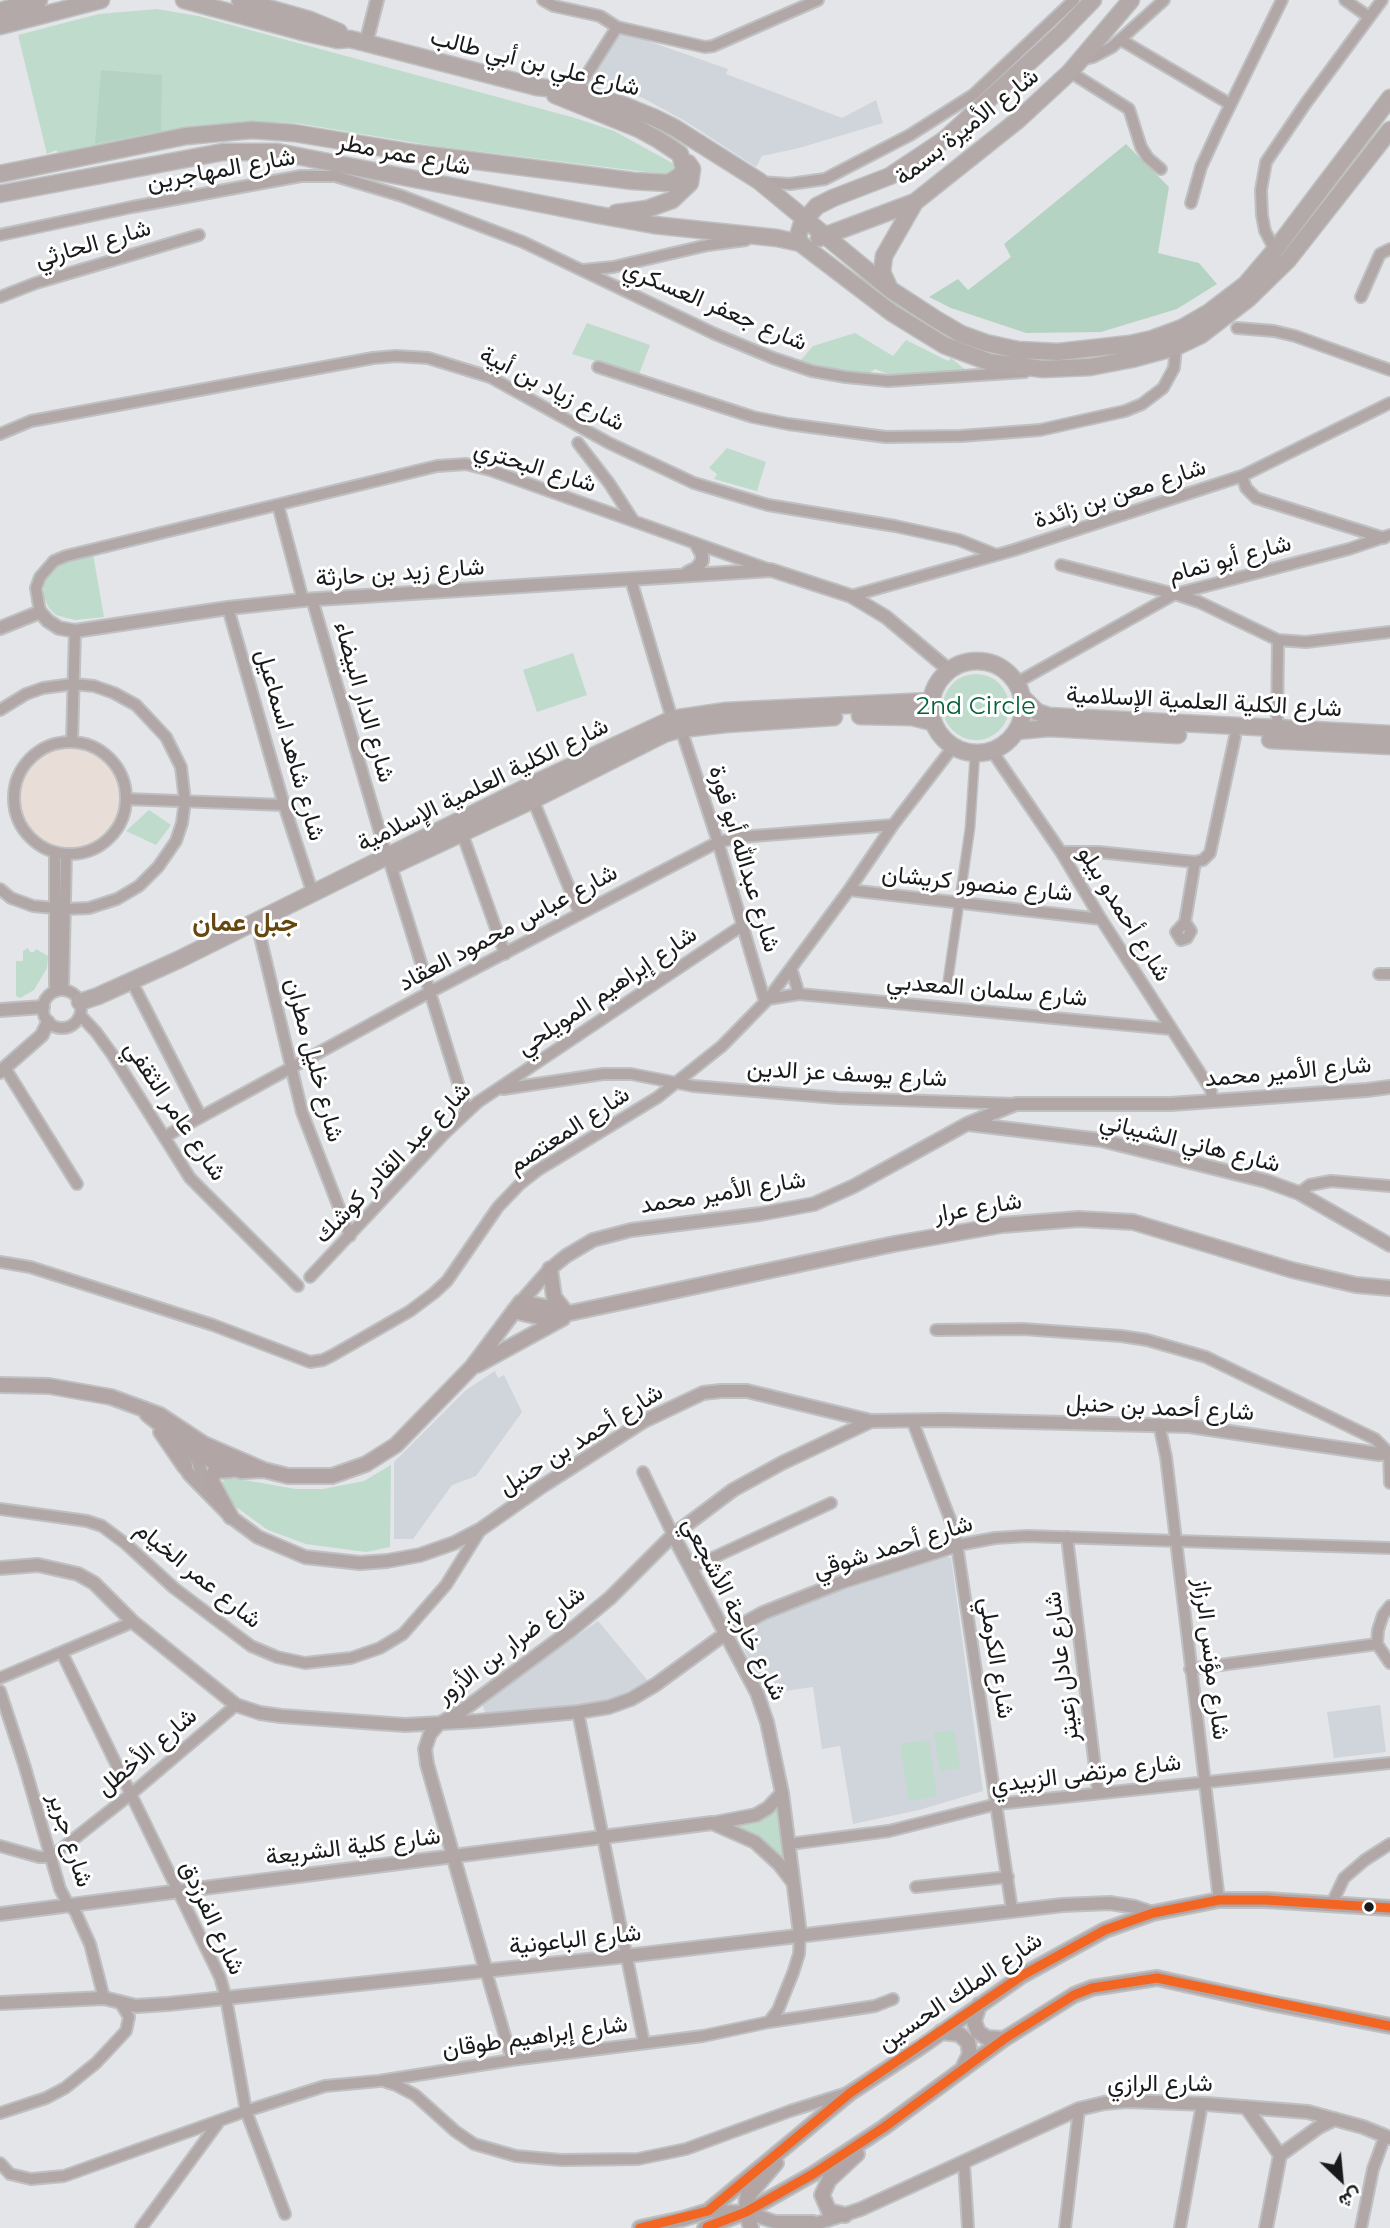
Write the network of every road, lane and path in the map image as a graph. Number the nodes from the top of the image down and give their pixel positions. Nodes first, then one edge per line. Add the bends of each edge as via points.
1 (39, 0) edge
2 (101, 0) edge
3 (184, 0) edge
4 (240, 0) edge
5 (377, 0) edge
6 (543, 0) edge
7 (818, 0) edge
8 (1093, 0) edge
9 (1131, 0) edge
10 (1164, 0) edge
11 (1282, 0) edge
12 (1345, 0) edge
13 (1382, 0) edge
14 (1070, 4) edge
15 (0, 11) edge
16 (1369, 17) junction
17 (0, 26) edge
18 (617, 27) junction
19 (1059, 34) junction
20 (1121, 40) junction
21 (358, 41) junction
22 (1075, 66) junction
23 (574, 96) junction
24 (1390, 97) edge
25 (1230, 104) junction
26 (1390, 130) edge
27 (680, 154) junction
28 (55, 164) junction
29 (1161, 169) dead end
30 (0, 174) edge
31 (100, 175) junction
32 (759, 181) junction
33 (0, 194) edge
34 (915, 201) junction
35 (1191, 203) dead end
36 (593, 214) junction
37 (801, 231) junction
38 (0, 235) edge
39 (199, 235) dead end
40 (826, 236) junction
41 (767, 237) junction
42 (1390, 249) edge
43 (1275, 250) junction
44 (580, 270) junction
45 (891, 290) junction
46 (0, 297) edge
47 (1362, 297) dead end
48 (1237, 328) dead end
49 (1176, 347) junction
50 (598, 368) dead end
51 (1043, 369) junction
52 (1390, 370) edge
53 (1390, 403) edge
54 (0, 434) edge
55 (578, 443) dead end
56 (1242, 476) junction
57 (278, 505) junction
58 (633, 520) junction
59 (1387, 537) edge
60 (697, 545) junction
61 (994, 554) junction
62 (1061, 565) dead end
63 (771, 570) junction
64 (680, 575) junction
65 (631, 580) junction
66 (1175, 594) junction
67 (851, 596) junction
68 (308, 600) junction
69 (228, 608) junction
70 (40, 612) junction
71 (0, 628) edge
72 (75, 631) junction
73 (1390, 632) edge
74 (1278, 640) junction
75 (949, 670) junction
76 (73, 684) junction
77 (1019, 690) junction
78 (930, 701) junction
79 (0, 710) edge
80 (932, 722) junction
81 (677, 724) junction
82 (1277, 729) junction
83 (1016, 731) junction
84 (1390, 734) edge
85 (1235, 737) junction
86 (72, 742) junction
87 (1390, 746) edge
88 (953, 747) junction
89 (992, 751) junction
90 (975, 754) junction
91 (14, 795) junction
92 (0, 796) edge
93 (126, 799) junction
94 (533, 800) junction
95 (185, 801) junction
96 (284, 805) junction
97 (893, 825) junction
98 (462, 833) junction
99 (718, 842) junction
100 (1062, 852) junction
101 (60, 853) junction
102 (389, 862) junction
103 (1195, 862) junction
104 (0, 889) edge
105 (849, 890) junction
106 (313, 894) junction
107 (5, 899) edge
108 (960, 904) junction
109 (60, 909) junction
110 (580, 914) junction
111 (1101, 919) junction
112 (1185, 922) dead end
113 (743, 925) junction
114 (259, 932) junction
115 (505, 954) junction
116 (791, 968) junction
117 (947, 987) dead end
118 (59, 990) junction
119 (136, 990) junction
120 (430, 992) junction
121 (799, 994) junction
122 (766, 1001) junction
123 (43, 1007) junction
124 (29, 1009) junction
125 (80, 1009) junction
126 (0, 1010) edge
127 (48, 1022) junction
128 (1171, 1029) junction
129 (42, 1035) junction
130 (291, 1069) junction
131 (2, 1070) edge
132 (675, 1084) junction
133 (1390, 1087) edge
134 (494, 1091) junction
135 (1212, 1102) junction
136 (1016, 1104) junction
137 (467, 1112) junction
138 (201, 1117) junction
139 (967, 1124) junction
140 (164, 1137) junction
141 (77, 1184) dead end
142 (1390, 1186) edge
143 (1299, 1193) junction
144 (350, 1236) junction
145 (1390, 1245) edge
146 (0, 1262) edge
147 (550, 1269) junction
148 (310, 1277) dead end
149 (298, 1286) dead end
150 (1390, 1288) edge
151 (518, 1307) junction
152 (568, 1311) junction
153 (936, 1330) dead end
154 (472, 1367) junction
155 (0, 1385) edge
156 (141, 1407) junction
157 (912, 1420) junction
158 (871, 1421) junction
159 (155, 1422) junction
160 (1159, 1424) junction
161 (194, 1445) junction
162 (1387, 1458) edge
163 (185, 1467) junction
164 (264, 1470) junction
165 (242, 1471) junction
166 (643, 1472) dead end
167 (1390, 1483) edge
168 (208, 1495) junction
169 (831, 1503) dead end
170 (0, 1509) edge
171 (231, 1517) junction
172 (481, 1529) junction
173 (673, 1535) junction
174 (1067, 1537) junction
175 (1176, 1542) junction
176 (958, 1545) junction
177 (1390, 1548) edge
178 (0, 1568) edge
179 (691, 1568) junction
180 (1390, 1606) edge
181 (133, 1622) junction
182 (725, 1634) junction
183 (1377, 1644) junction
184 (62, 1653) junction
185 (1390, 1663) edge
186 (1190, 1668) junction
187 (0, 1678) edge
188 (0, 1690) edge
189 (472, 1703) junction
190 (236, 1705) junction
191 (578, 1712) junction
192 (478, 1721) junction
193 (439, 1724) junction
194 (1390, 1763) edge
195 (1206, 1781) junction
196 (1098, 1792) junction
197 (782, 1793) junction
198 (131, 1794) junction
199 (997, 1804) junction
200 (712, 1824) junction
201 (603, 1837) junction
202 (789, 1844) junction
203 (1390, 1844) edge
204 (0, 1846) edge
205 (453, 1855) junction
206 (51, 1857) junction
207 (1008, 1877) junction
208 (792, 1881) junction
209 (916, 1887) dead end
210 (177, 1892) junction
211 (1219, 1900) junction
212 (1332, 1903) junction
213 (68, 1904) junction
214 (1390, 1908) edge
215 (1012, 1909) junction
216 (1153, 1913) junction
217 (0, 1914) edge
218 (800, 1934) junction
219 (626, 1956) junction
220 (486, 1971) junction
221 (104, 1998) junction
222 (226, 1998) junction
223 (893, 1999) dead end
224 (0, 2003) edge
225 (121, 2004) junction
226 (979, 2005) junction
227 (769, 2022) junction
228 (1390, 2026) edge
229 (942, 2032) junction
230 (1004, 2039) junction
231 (644, 2043) junction
232 (512, 2060) junction
233 (963, 2067) junction
234 (379, 2081) junction
235 (850, 2093) junction
236 (1202, 2104) junction
237 (1246, 2107) junction
238 (1079, 2109) junction
239 (246, 2111) junction
240 (0, 2113) edge
241 (1335, 2119) junction
242 (218, 2123) junction
243 (883, 2128) junction
244 (803, 2134) junction
245 (1388, 2137) edge
246 (1280, 2155) junction
247 (0, 2163) edge
248 (964, 2164) junction
249 (5, 2175) edge
250 (708, 2211) junction
251 (746, 2212) junction
252 (285, 2214) dead end
253 (845, 2215) junction
254 (823, 2221) junction
255 (141, 2228) edge
256 (640, 2228) edge
257 (705, 2228) edge
258 (751, 2228) edge
259 (803, 2228) edge
260 (968, 2228) edge
261 (1065, 2228) edge
262 (1180, 2228) edge
263 (1266, 2228) edge
264 (1361, 2228) edge

1 - 15 main road
2 - 17 main road
3 - 21 main road, شارع علي بن أبي طالب via 334,39
4 - 21 main road, شارع علي بن أبي طالب via 310,20
5 - 21 street
6 - 18 street via 600,16
7 - 18 street via 713,46
8 - 19 main road, شارع الأميرة بسمة
9 - 22 main road, شارع الأميرة بسمة
10 - 20 street
11 - 25 street
12 - 16 street
13 - 16 street
14 - 19 main road
14 - 32 street via 973,95 910,135 825,179 790,184
16 - 43 street via 1266,162 1262,215
18 - 23 street
19 - 37 main road, شارع الأميرة بسمة via 934,148 890,176 825,201
20 - 22 street
20 - 25 street
21 - 23 main road, شارع علي بن أبي طالب
22 - 29 street via 1129,109 1141,147
22 - 34 main road, شارع الأميرة بسمة via 1018,120
23 - 27 main road
23 - 32 main road, شارع علي بن أبي طالب via 623,105 655,118
24 - 43 main road
25 - 35 street via 1201,167
26 - 49 main road via 1281,267 1240,305
27 - 28 main road, شارع عمر مطر via 684,169 676,181 633,181 263,130 187,136
27 - 36 main road via 692,174 690,183 672,200 647,209
28 - 30 main road, شارع عمر مطر
28 - 31 main road
31 - 33 main road, شارع عمر مطر
31 - 36 main road, شارع عمر مطر via 223,152 277,152
32 - 37 main road, شارع علي بن أبي طالب
34 - 40 main road, شارع الأميرة بسمة
34 - 45 main road via 884,256 884,279
36 - 41 main road, شارع عمر مطر
37 - 40 main road, شارع الأميرة بسمة
37 - 40 main road
37 - 41 main road, شارع عمر مطر
37 - 51 main road via 892,313 944,345 989,362
38 - 44 street, شارع المهاجرين via 301,176 335,176 508,236
39 - 46 street, شارع الحارثي
40 - 45 main road
41 - 44 street
42 - 47 street via 1380,254
43 - 45 main road via 1246,284 1182,328 1141,342 1090,349 1018,350 986,343 961,334
44 - 51 street, شارع جعفر العسكري via 748,348 828,374 888,381
48 - 52 street via 1295,336
49 - 50 street via 1174,368 1163,388 1142,404 1040,430 961,436 886,437 788,424
49 - 51 main road via 1090,367
53 - 56 street, شارع معن بن زائدة
54 - 61 street, شارع زياد بن أبية via 31,422 373,358 428,358 491,377 609,443 694,483 768,505 959,540
55 - 58 street
56 - 59 street via 1256,498
56 - 61 street, شارع معن بن زائدة
57 - 58 street, شارع البحتري via 466,464
57 - 68 street, شارع الدار البيضاء
57 - 70 street, شارع البحتري via 54,561 36,589
58 - 60 street, شارع البحتري
59 - 66 street, شارع أبو تمام
60 - 63 street, شارع البحتري
60 - 64 street via 702,554 700,565
61 - 67 street, شارع معن بن زائدة
62 - 66 street
63 - 64 street, شارع زيد بن حارثة
63 - 67 street, شارع البحتري
64 - 65 street, شارع زيد بن حارثة
65 - 68 street, شارع زيد بن حارثة
65 - 81 street, شارع عبدالله أبو قورة
66 - 74 street
66 - 77 street, شارع أبو تمام
67 - 75 street, شارع البحتري via 886,617
68 - 69 street, شارع زيد بن حارثة
68 - 102 street, شارع الدار البيضاء
69 - 72 street, شارع زيد بن حارثة
69 - 96 street, شارع شاهد اسماعيل
70 - 71 street
70 - 72 street via 59,628
72 - 76 street
73 - 74 street via 1306,642
74 - 82 street
75 - 77 main road via 981,661 1002,669
75 - 78 main road
76 - 79 street via 26,694
76 - 86 street
76 - 95 street via 114,693 154,722 176,752
77 - 82 main road, شارع الكلية العلمية الإسلامية via 1037,712 1049,716
77 - 83 main road via 1023,709
78 - 80 main road
78 - 81 main road, شارع الكلية العلمية الإسلامية via 726,711
80 - 81 main road, شارع الكلية العلمية الإسلامية via 912,717 827,717
80 - 88 main road
81 - 94 main road, شارع الكلية العلمية الإسلامية
81 - 99 street, شارع عبدالله أبو قورة
81 - 102 main road, شارع الكلية العلمية الإسلامية via 535,783
82 - 84 main road, شارع الكلية العلمية الإسلامية
83 - 85 main road, شارع الكلية العلمية الإسلامية via 1049,728
83 - 89 main road
85 - 87 main road, شارع الكلية العلمية الإسلامية
85 - 103 street via 1210,853
86 - 91 street via 57,743 32,757 16,781
86 - 93 street via 106,755 121,775
88 - 90 main road
88 - 97 street, شارع المعتصم
89 - 90 main road
89 - 100 street, شارع أحمدو بيلو
90 - 108 street
91 - 92 street
91 - 101 street via 15,811 31,838
93 - 95 street
93 - 101 street via 119,823 103,842 81,852
94 - 98 main road, شارع الكلية العلمية الإسلامية
94 - 110 street
95 - 96 street
95 - 109 street via 176,841 138,886 89,908
96 - 106 street, شارع شاهد اسماعيل
97 - 99 street, شارع عباس محمود العقاد
97 - 105 street, شارع المعتصم
98 - 102 main road, شارع الكلية العلمية الإسلامية
98 - 115 street
99 - 110 street, شارع عباس محمود العقاد
99 - 113 street, شارع عبدالله أبو قورة
100 - 103 street
100 - 111 street, شارع أحمدو بيلو
101 - 109 street
102 - 106 main road, شارع الكلية العلمية الإسلامية
102 - 114 main road, شارع الكلية العلمية الإسلامية
102 - 120 street, شارع الدار البيضاء
103 - 112 street
104 - 107 street
105 - 108 street, شارع منصور كريشان
105 - 116 street, شارع المعتصم
106 - 125 main road, شارع الكلية العلمية الإسلامية via 97,996
107 - 109 street
108 - 111 street, شارع منصور كريشان
108 - 117 street
109 - 118 street
110 - 115 street, شارع عباس محمود العقاد
111 - 128 street, شارع أحمدو بيلو
113 - 122 street, شارع عبدالله أبو قورة
113 - 134 street, شارع إبراهيم المويلحي
114 - 119 main road, شارع الكلية العلمية الإسلامية
114 - 130 street, شارع خليل مطران
115 - 120 street, شارع عباس محمود العقاد
116 - 121 street
116 - 122 street, شارع المعتصم
118 - 123 street
118 - 125 street via 74,994
119 - 125 main road, شارع الكلية العلمية الإسلامية
119 - 138 street
120 - 130 street, شارع عباس محمود العقاد
120 - 137 street, شارع الدار البيضاء
121 - 122 street, شارع سلمان المعدبي
121 - 128 street, شارع سلمان المعدبي
122 - 132 street, شارع المعتصم via 722,1046
123 - 124 street
123 - 127 street
124 - 126 street
124 - 129 street
125 - 127 street via 74,1024 63,1028
125 - 140 street, شارع عامر الثقفي
127 - 129 street
128 - 135 street, شارع أحمدو بيلو via 1211,1090
129 - 131 street
130 - 138 street, شارع عباس محمود العقاد
130 - 144 street, شارع خليل مطران via 302,1112
131 - 141 street
132 - 134 street, شارع عبد القادر كوشك via 631,1074 603,1074
132 - 136 street, شارع يوسف عز الدين via 881,1100
132 - 146 street, شارع المعتصم via 520,1184 434,1293 323,1360 299,1359 213,1325 30,1267
133 - 135 street, شارع الأمير محمد
134 - 137 street, شارع عبد القادر كوشك
135 - 136 street, شارع الأمير محمد
136 - 139 street, شارع الأمير محمد
137 - 144 street, شارع عبد القادر كوشك
138 - 140 street, شارع عباس محمود العقاد
139 - 143 street, شارع هاني الشيباني via 1101,1140 1235,1172
139 - 147 street, شارع الأمير محمد via 814,1204 606,1235
140 - 149 street, شارع عامر الثقفي via 199,1188
142 - 143 street via 1331,1181 1310,1185
143 - 145 street, شارع هاني الشيباني
144 - 148 street, شارع عبد القادر كوشك
147 - 151 street, شارع الأمير محمد
147 - 152 main road via 554,1297
150 - 152 main road, شارع عرار via 1327,1279 1133,1222 1079,1219 1002,1225 894,1244
151 - 152 main road, شارع عرار via 543,1318
151 - 154 main road, شارع الأمير محمد
152 - 154 main road via 544,1330
153 - 162 street via 1063,1331 1166,1345 1258,1380 1374,1439
154 - 164 main road, شارع الأمير محمد via 396,1445 366,1464 320,1478
155 - 156 main road, شارع الأمير محمد via 49,1385
156 - 159 main road, شارع الأمير محمد
156 - 161 main road, شارع الأمير محمد via 166,1418
157 - 158 street, شارع أحمد بن حنبل
157 - 160 street, شارع أحمد بن حنبل
157 - 176 street, شارع الكرملي
158 - 172 street, شارع أحمد بن حنبل via 747,1391 703,1394 644,1421
158 - 173 street, شارع ضرار بن الأزور via 733,1490
159 - 161 main road, شارع الأمير محمد
159 - 163 main road
160 - 162 street, شارع أحمد بن حنبل via 1232,1430
160 - 175 street, شارع مؤنس الرزاز
161 - 163 street
161 - 164 main road, شارع الأمير محمد
161 - 165 main road, شارع الأمير محمد via 220,1465
161 - 168 street, شارع أحمد بن حنبل
162 - 167 street
163 - 168 street, شارع أحمد بن حنبل
164 - 165 main road, شارع الأمير محمد
165 - 171 main road via 223,1469 212,1476
166 - 173 street, شارع خارجة الأشجعي
168 - 171 street, شارع أحمد بن حنبل
169 - 179 street
170 - 172 street, شارع عمر الخيام via 102,1526 173,1588 251,1646 305,1663 351,1658 403,1634 446,1586
171 - 172 street, شارع أحمد بن حنبل via 289,1552 343,1563 420,1555
173 - 179 street, شارع خارجة الأشجعي
173 - 189 street, شارع ضرار بن الأزور via 610,1598
174 - 175 street, شارع أحمد شوقي
174 - 176 street, شارع أحمد شوقي via 1011,1536
174 - 196 street, شارع عادل زعيتر
175 - 177 street, شارع أحمد شوقي
175 - 186 street, شارع مؤنس الرزاز
176 - 182 street, شارع أحمد شوقي via 795,1599
176 - 199 street, شارع الكرملي
178 - 181 street, شارع ضرار بن الأزور via 38,1565 78,1574 94,1583
179 - 182 street, شارع خارجة الأشجعي
180 - 183 street
181 - 184 street
181 - 190 street, شارع ضرار بن الأزور
182 - 191 street, شارع أحمد شوقي via 672,1675 631,1699
182 - 197 street, شارع خارجة الأشجعي via 763,1710
183 - 185 street
183 - 186 street
184 - 187 street
184 - 198 street, شارع الفرزدق
186 - 195 street, شارع مؤنس الرزاز
188 - 206 street, شارع جرير
189 - 192 street via 470,1713
189 - 193 street, شارع ضرار بن الأزور
190 - 193 street, شارع ضرار بن الأزور via 281,1716
190 - 198 street, شارع الأخطل
191 - 192 street, شارع أحمد شوقي
191 - 201 street
192 - 193 street, شارع أحمد شوقي
193 - 205 street via 428,1738 425,1756
194 - 195 street, شارع مرتضى الزبيدي
195 - 196 street, شارع مرتضى الزبيدي
195 - 211 street, شارع مؤنس الرزاز
196 - 199 street, شارع مرتضى الزبيدي
197 - 200 street, شارع كلية الشريعة via 756,1815
197 - 202 street, شارع خارجة الأشجعي
198 - 206 street, شارع الأخطل
198 - 210 street, شارع الفرزدق
199 - 202 street, شارع مرتضى الزبيدي via 889,1832
199 - 207 street, شارع الكرملي
200 - 201 street, شارع كلية الشريعة
200 - 208 street, شارع كلية الشريعة via 755,1842
201 - 205 street, شارع كلية الشريعة
201 - 219 street
202 - 208 street, شارع خارجة الأشجعي
203 - 212 street via 1343,1878
204 - 206 street
205 - 210 street, شارع كلية الشريعة
205 - 220 street
206 - 213 street, شارع جرير
207 - 209 street
207 - 215 street, شارع الكرملي
208 - 218 street, شارع خارجة الأشجعي
210 - 213 street, شارع كلية الشريعة
210 - 222 street, شارع الفرزدق
211 - 212 main road, شارع الملك الحسين
211 - 216 main road, شارع الملك الحسين
212 - 214 main road, شارع الملك الحسين
213 - 217 street, شارع كلية الشريعة
213 - 221 street, شارع جرير via 90,1944
215 - 216 street, شارع الباعونية via 1110,1903
215 - 218 street, شارع الباعونية
216 - 226 main road, شارع الملك الحسين via 1063,1952
218 - 219 street, شارع الباعونية
218 - 227 street via 793,1973
219 - 220 street, شارع الباعونية
219 - 231 street
220 - 222 street, شارع الباعونية
220 - 232 street
221 - 224 street, شارع الباعونية
221 - 225 street, شارع الباعونية
222 - 225 street, شارع الباعونية
222 - 239 street, شارع الفرزدق
223 - 227 street, شارع إبراهيم طوقان via 875,2006
225 - 240 street via 128,2014 126,2031 96,2063 46,2098
226 - 229 main road, شارع الملك الحسين
226 - 230 main road via 974,2021 978,2032
227 - 231 street, شارع إبراهيم طوقان
228 - 230 main road via 1157,1978 1074,1995
229 - 233 main road via 959,2034 968,2042 970,2054
229 - 235 main road, شارع الملك الحسين
230 - 233 main road
231 - 232 street, شارع إبراهيم طوقان
232 - 234 street, شارع إبراهيم طوقان
233 - 243 main road
234 - 235 street via 415,2095 474,2144 516,2156 561,2160 638,2159 686,2150
234 - 239 street, شارع إبراهيم طوقان via 326,2086
235 - 244 main road, شارع الملك الحسين
236 - 237 street, شارع الرازي
236 - 238 street, شارع الرازي via 1127,2101
236 - 262 street
237 - 241 street, شارع الرازي
237 - 246 street
238 - 248 street, شارع الرازي
238 - 261 street
239 - 242 street, شارع إبراهيم طوقان
239 - 252 street, شارع الفرزدق
241 - 245 street, شارع الرازي
241 - 246 street
242 - 249 street, شارع إبراهيم طوقان via 64,2176 32,2179
242 - 255 street
243 - 251 main road
243 - 253 main road via 825,2188 823,2200 829,2211
244 - 250 main road, شارع الملك الحسين
244 - 251 main road via 755,2185 747,2197
245 - 264 street via 1373,2169
246 - 263 street
247 - 249 street
248 - 253 street, شارع الرازي
248 - 260 street
250 - 251 street, شارع الرازي
250 - 256 main road, شارع الملك الحسين
251 - 254 street, شارع الرازي via 775,2222
251 - 257 main road
251 - 258 main road
253 - 254 street, شارع الرازي
254 - 259 street, شارع الرازي

